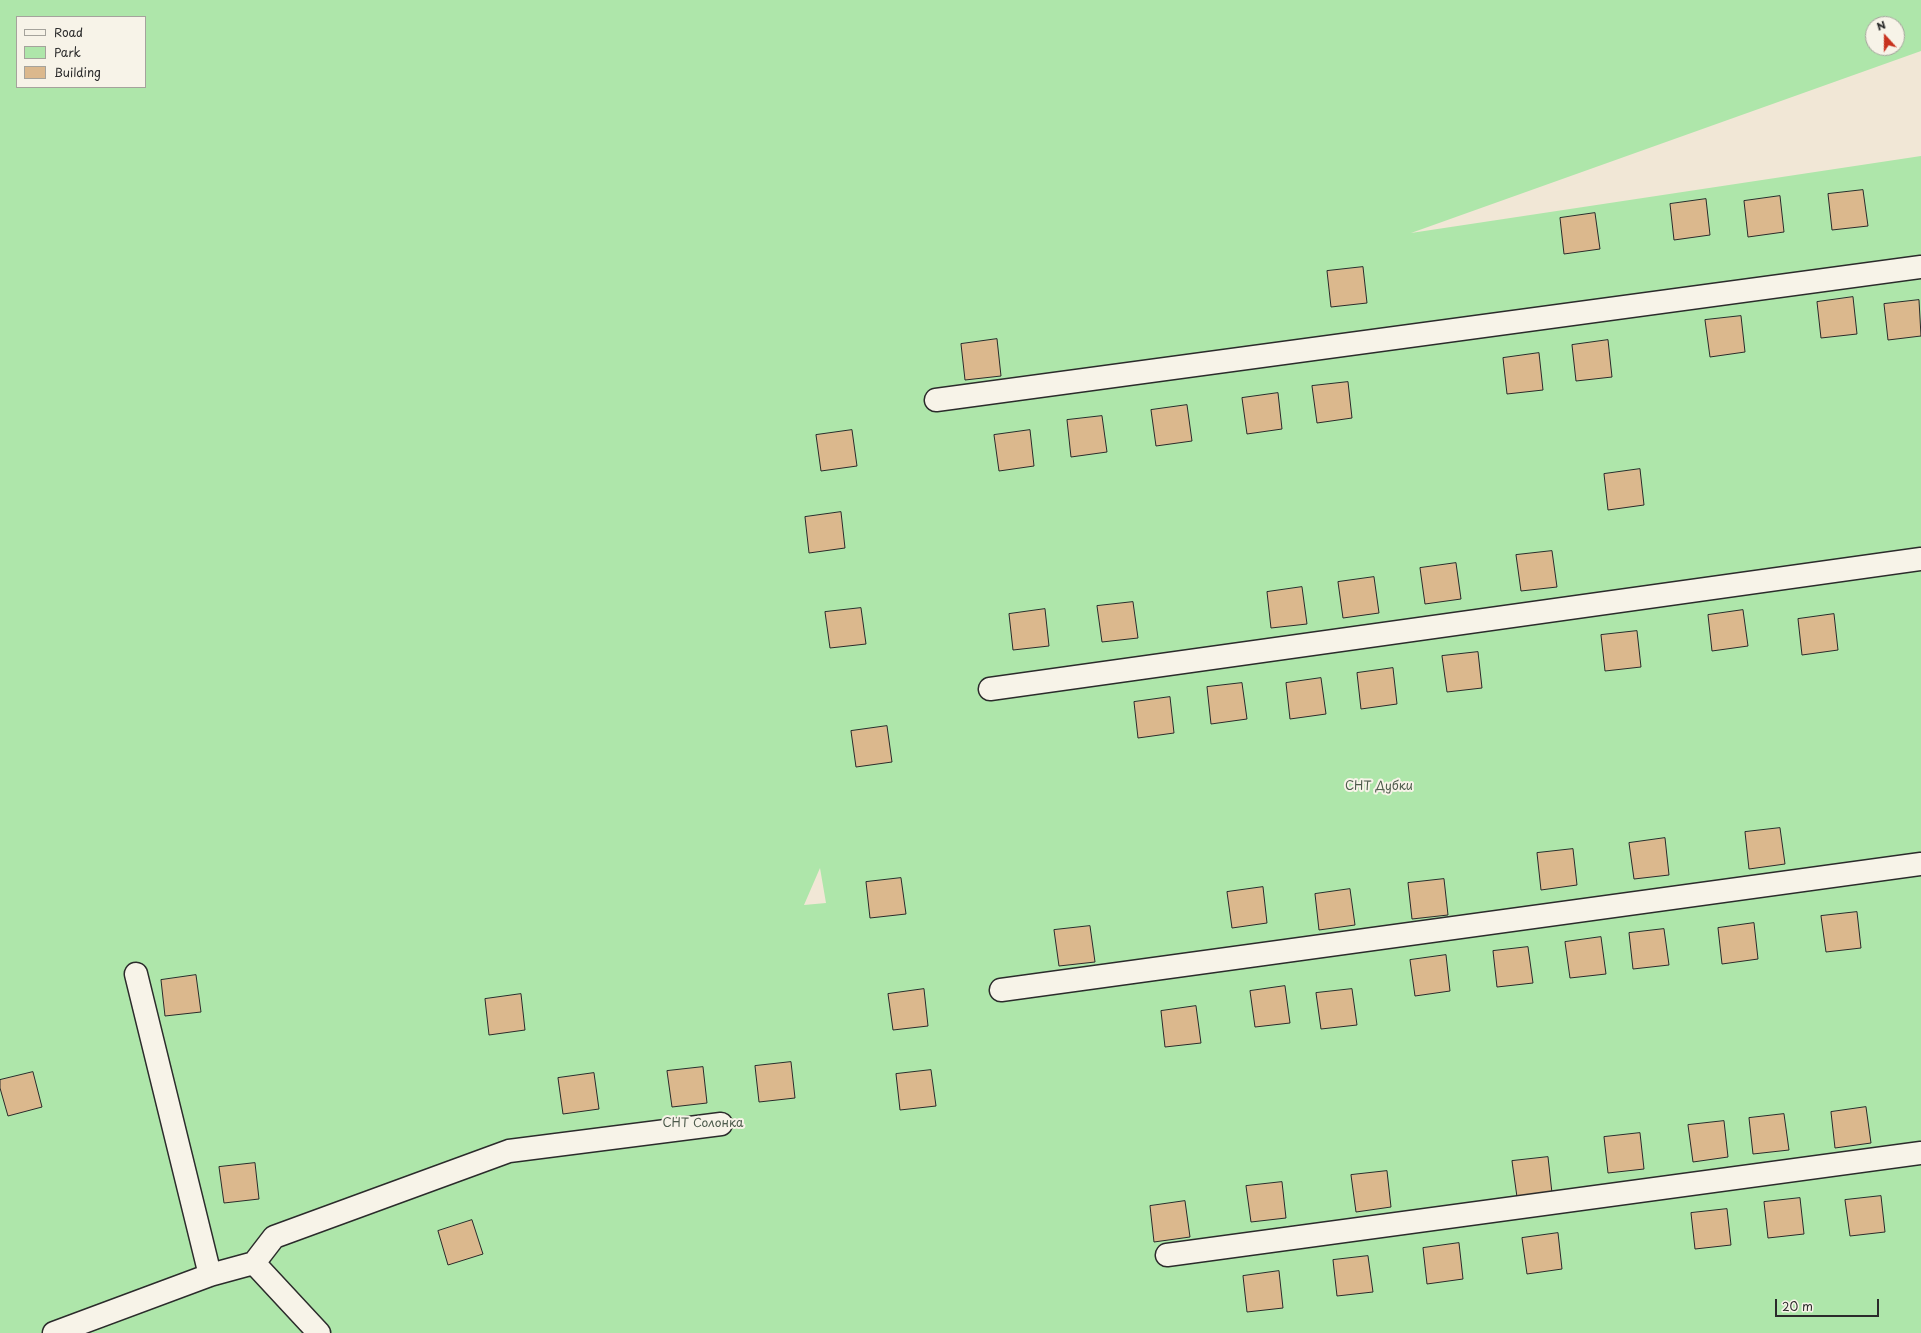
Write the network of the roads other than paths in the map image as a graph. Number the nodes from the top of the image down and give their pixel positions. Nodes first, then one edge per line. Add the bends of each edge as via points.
1 (1921, 267) edge
2 (936, 400) dead end
3 (1921, 559) edge
4 (990, 689) dead end
5 (1921, 864) edge
6 (136, 974) dead end
7 (1001, 990) dead end
8 (721, 1124) dead end
9 (1921, 1153) edge
10 (1167, 1255) dead end
11 (254, 1263) junction
12 (210, 1275) junction
13 (54, 1333) edge
14 (319, 1333) edge

1 - 2 street
3 - 4 street
5 - 7 street
6 - 12 street
8 - 11 street via 509,1151 274,1236
9 - 10 street
11 - 12 street
11 - 14 street
12 - 13 street

